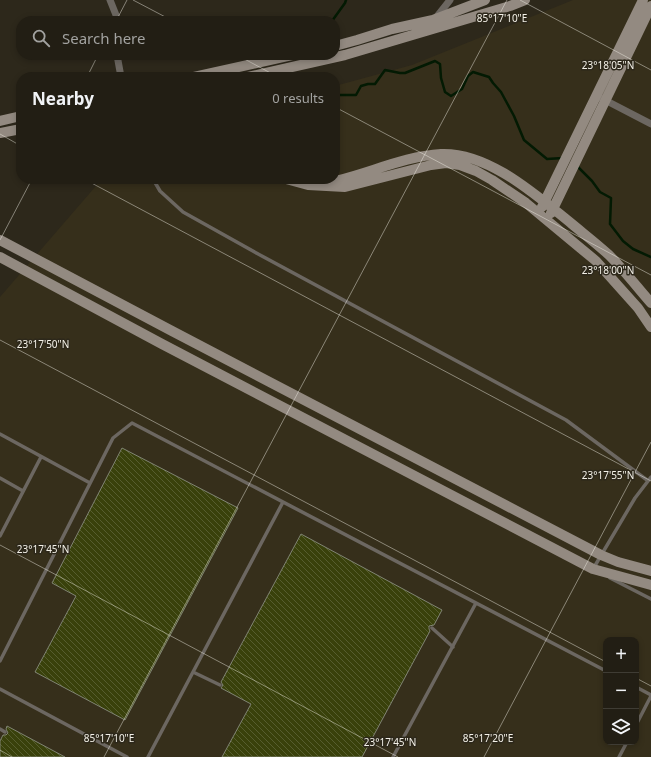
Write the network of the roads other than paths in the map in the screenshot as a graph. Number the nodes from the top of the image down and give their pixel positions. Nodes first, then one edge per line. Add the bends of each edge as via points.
1 (110, 0) edge
2 (450, 0) edge
3 (485, 0) edge
4 (525, 0) edge
5 (643, 0) edge
6 (651, 6) edge
7 (116, 16) edge
8 (435, 19) junction
9 (340, 45) edge
10 (340, 56) edge
11 (118, 60) edge
12 (270, 60) edge
13 (322, 60) edge
14 (120, 72) edge
15 (233, 72) edge
16 (271, 72) edge
17 (596, 96) junction
18 (605, 100) junction
19 (16, 117) edge
20 (0, 121) edge
21 (651, 124) edge
22 (16, 130) edge
23 (0, 133) edge
24 (575, 151) junction
25 (340, 180) edge
26 (156, 184) edge
27 (308, 184) edge
28 (544, 201) junction
29 (553, 208) junction
30 (539, 213) junction
31 (547, 220) junction
32 (0, 240) edge
33 (0, 257) edge
34 (651, 303) edge
35 (651, 327) edge
36 (0, 434) edge
37 (41, 457) junction
38 (651, 477) edge
39 (0, 478) edge
40 (648, 480) junction
41 (90, 483) junction
42 (23, 491) junction
43 (283, 502) junction
44 (0, 536) edge
45 (601, 555) junction
46 (593, 569) junction
47 (651, 570) edge
48 (651, 585) edge
49 (651, 599) edge
50 (476, 604) junction
51 (432, 628) dead end
52 (453, 647) junction
53 (0, 661) edge
54 (603, 669) edge
55 (194, 672) junction
56 (220, 685) dead end
57 (639, 689) edge
58 (0, 690) edge
59 (651, 695) edge
60 (639, 719) edge
61 (0, 729) edge
62 (5, 732) dead end
63 (625, 745) edge
64 (127, 757) edge
65 (148, 757) edge
66 (393, 757) edge
67 (619, 757) edge

1 - 7 street
2 - 8 street
3 - 8 street
4 - 10 street
5 - 17 street
6 - 18 street
8 - 9 street
11 - 14 street
12 - 15 street
13 - 16 street
17 - 18 street
17 - 24 street
18 - 21 street
18 - 24 street
19 - 20 street
22 - 23 street
24 - 28 street via 560,170
24 - 29 street via 569,175
25 - 28 street via 423,156 460,155 500,171
26 - 40 lane via 183,212 566,420
27 - 30 street via 345,187 446,163 476,171
28 - 29 street
28 - 30 street
29 - 31 street
29 - 34 street via 609,255
30 - 31 street
31 - 35 street via 596,261 638,308
32 - 45 street
33 - 46 street
36 - 37 lane
37 - 41 lane
37 - 42 lane
38 - 40 lane
39 - 42 lane
40 - 45 lane
41 - 43 lane via 113,438 132,423
41 - 53 lane
42 - 44 lane
43 - 50 lane
43 - 55 lane
45 - 46 lane
45 - 47 street
46 - 48 street
46 - 49 lane
50 - 52 lane
50 - 54 lane
51 - 52 lane
52 - 66 lane
55 - 56 lane
55 - 65 lane
57 - 59 lane
58 - 64 lane
59 - 60 lane
61 - 62 lane
63 - 67 lane

